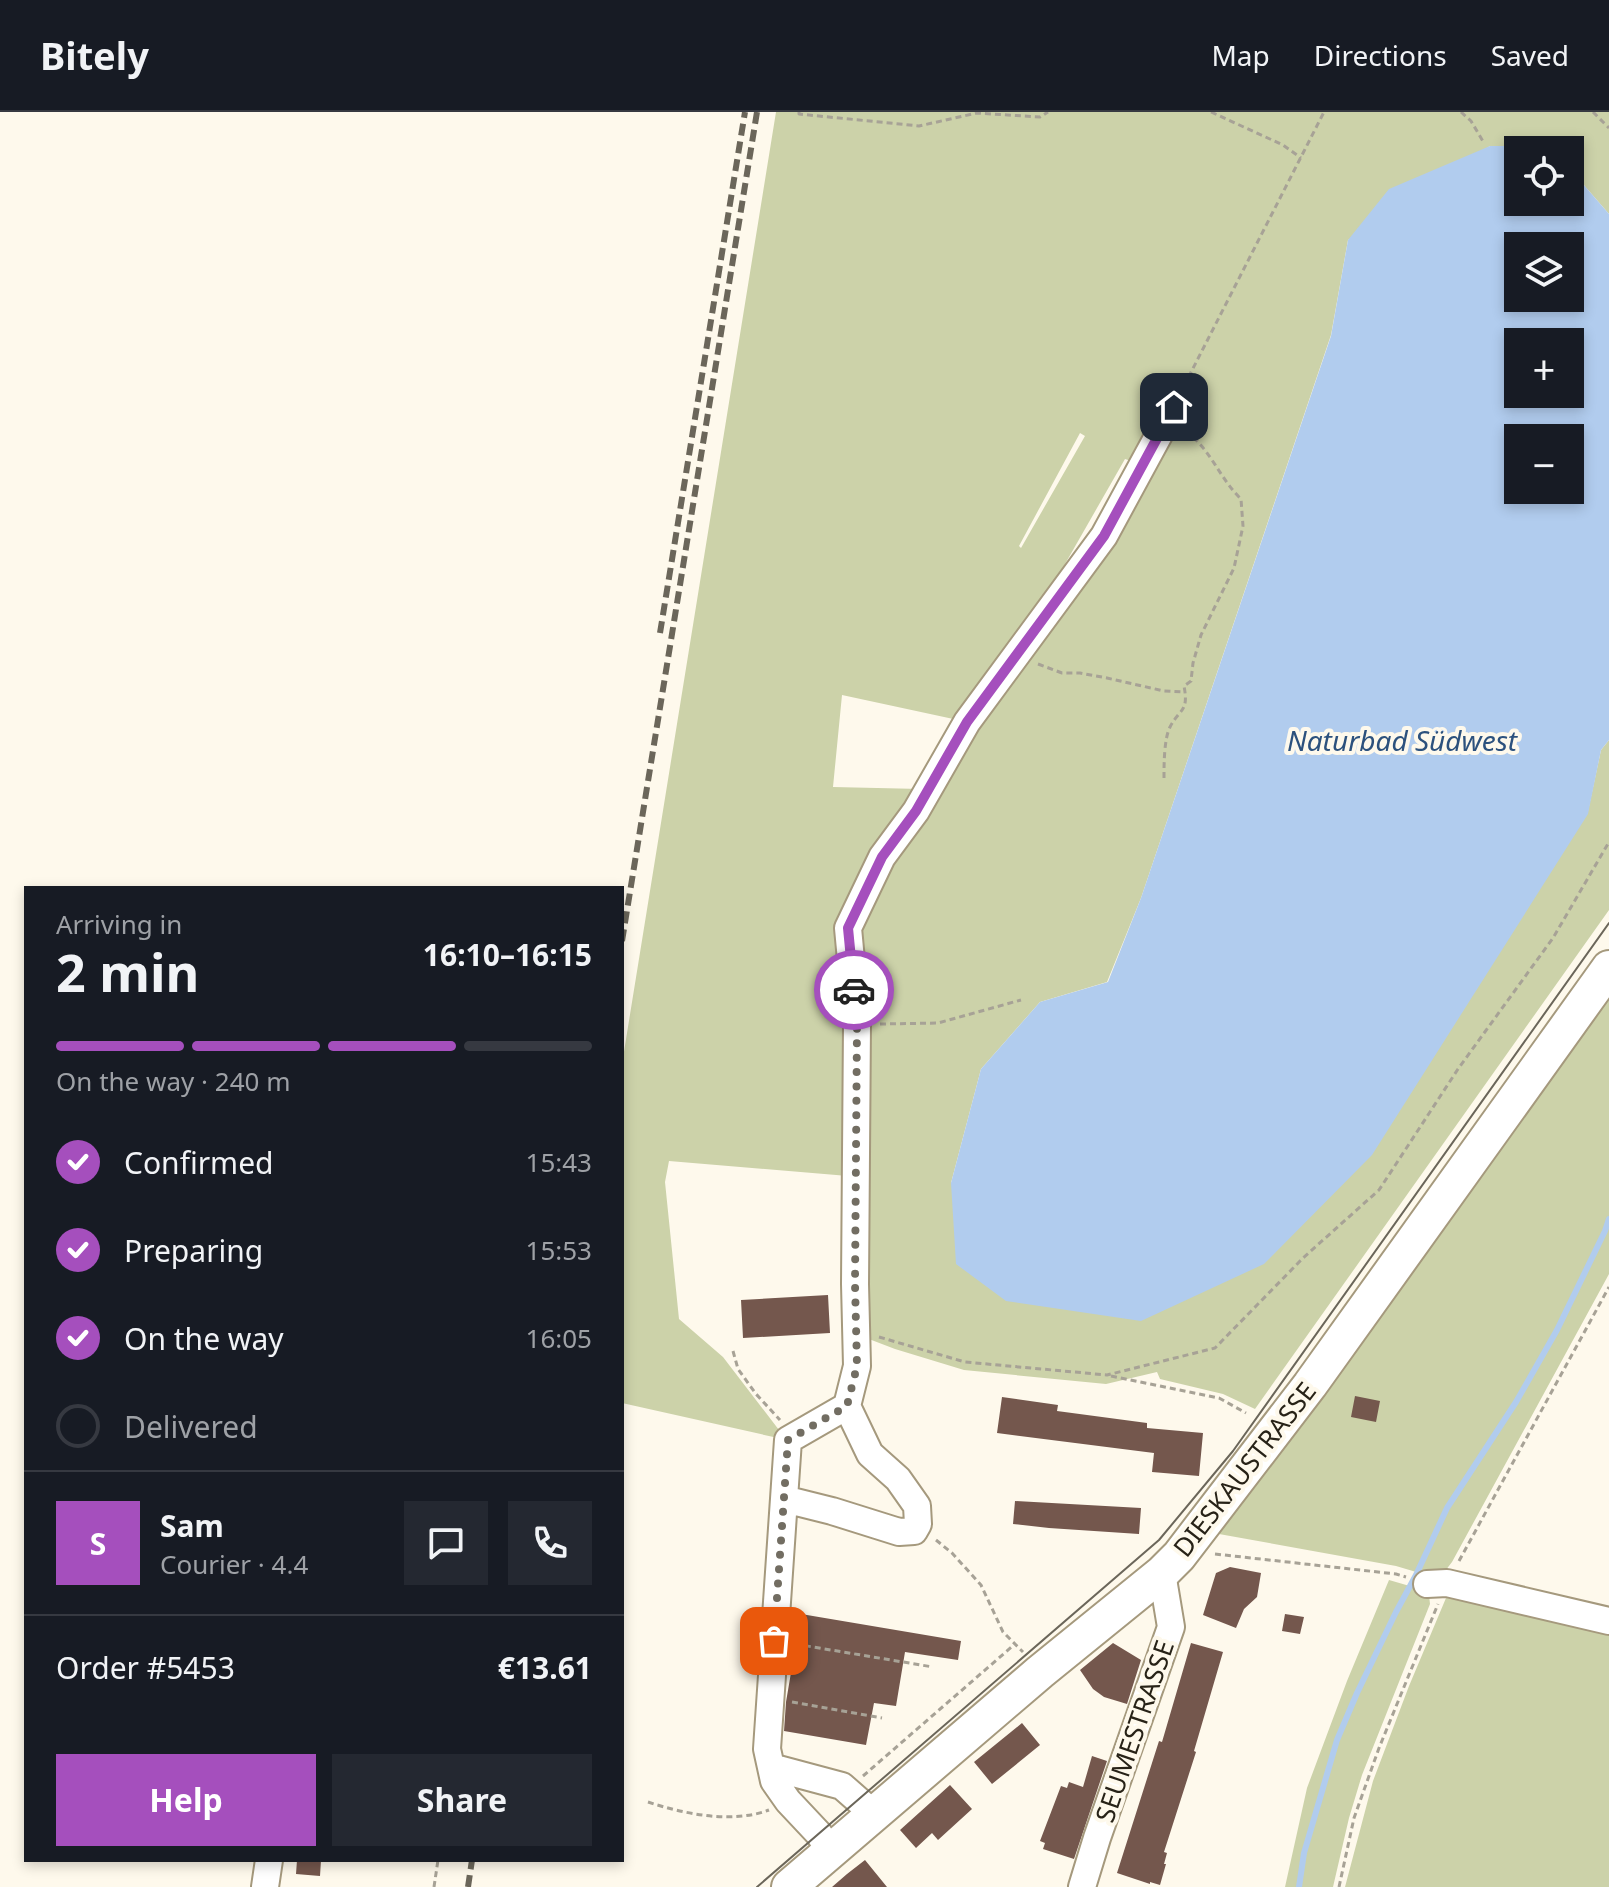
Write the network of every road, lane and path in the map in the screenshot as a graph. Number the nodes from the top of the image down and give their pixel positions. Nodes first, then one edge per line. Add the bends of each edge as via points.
1 (799, 112) edge
2 (1048, 112) edge
3 (1211, 112) edge
4 (1324, 112) edge
5 (1461, 112) edge
6 (1593, 112) edge
7 (1609, 128) edge
8 (1484, 143) dead end
9 (1301, 158) junction
10 (1170, 412) junction
11 (1015, 657) junction
12 (1185, 692) junction
13 (1164, 778) dead end
14 (1609, 842) edge
15 (1609, 968) edge
16 (1021, 1000) dead end
17 (857, 1024) junction
18 (1609, 1287) edge
19 (856, 1327) junction
20 (733, 1351) dead end
21 (1107, 1375) junction
22 (847, 1406) junction
23 (1246, 1413) dead end
24 (795, 1436) junction
25 (784, 1499) junction
26 (918, 1524) junction
27 (1170, 1565) junction
28 (1396, 1574) dead end
29 (1437, 1584) junction
30 (1609, 1621) edge
31 (774, 1641) junction
32 (1015, 1644) junction
33 (1026, 1655) dead end
34 (933, 1667) dead end
35 (770, 1699) junction
36 (882, 1718) dead end
37 (771, 1767) junction
38 (874, 1767) dead end
39 (788, 1801) junction
40 (648, 1802) dead end
41 (875, 1815) junction
42 (831, 1852) junction
43 (269, 1862) edge
44 (438, 1862) edge
45 (265, 1887) edge
46 (434, 1887) edge
47 (789, 1887) edge
48 (1082, 1887) edge
49 (1339, 1887) edge

1 - 2 path via 919,126 977,113 1040,117
3 - 9 path
4 - 9 path
5 - 8 path
6 - 7 path
9 - 10 path
10 - 11 street via 1104,536
10 - 12 path via 1241,499 1243,526 1234,568 1201,635
11 - 12 path via 1062,673
11 - 17 street via 882,857 848,928
12 - 13 path via 1183,711 1169,728
14 - 21 path via 1553,938 1379,1190 1215,1348
15 - 27 main road, DIESKAUSTRASSE via 1310,1385
16 - 17 path via 938,1023
17 - 19 street
18 - 29 path
19 - 21 path via 965,1362
19 - 22 street via 857,1366
20 - 24 path via 738,1369 756,1394
21 - 23 path via 1219,1398
22 - 24 street
22 - 26 street via 870,1454 898,1479 917,1506
24 - 25 street via 788,1440
25 - 26 street via 899,1532 914,1531
25 - 31 street
26 - 32 path via 981,1585 1003,1632
27 - 28 path via 1224,1554
27 - 41 main road, DIESKAUSTRASSE
27 - 48 street, SEUMESTRASSE via 1171,1627
29 - 30 street
29 - 49 path via 1354,1818
31 - 34 path
31 - 35 street
32 - 33 path
32 - 38 path
35 - 36 path
35 - 37 street
37 - 39 street
37 - 41 street via 842,1786
39 - 40 path via 765,1812 736,1816
39 - 42 street
41 - 42 main road, DIESKAUSTRASSE
42 - 47 main road, DIESKAUSTRASSE
43 - 45 street
44 - 46 path

